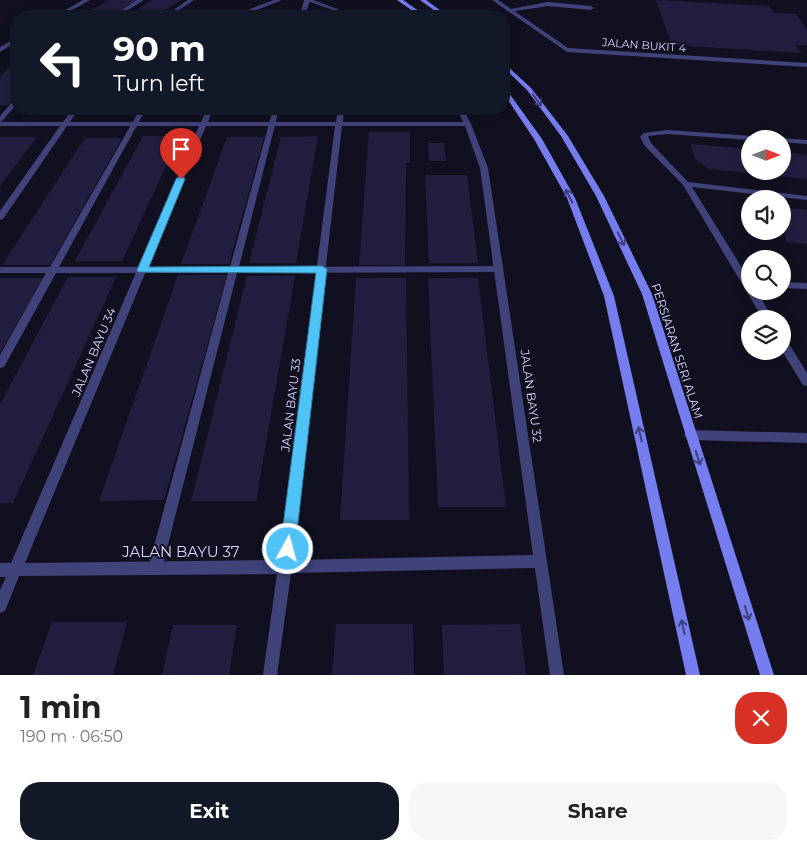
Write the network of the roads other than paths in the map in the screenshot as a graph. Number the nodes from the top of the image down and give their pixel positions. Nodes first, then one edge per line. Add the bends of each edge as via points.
1 (87, 0) edge
2 (141, 0) edge
3 (191, 0) edge
4 (279, 0) edge
5 (308, 0) edge
6 (400, 0) edge
7 (423, 0) edge
8 (495, 0) edge
9 (591, 8) dead end
10 (70, 10) edge
11 (125, 10) edge
12 (176, 10) edge
13 (252, 10) edge
14 (336, 10) edge
15 (414, 10) edge
16 (437, 10) edge
17 (509, 10) joint
18 (510, 11) edge
19 (807, 65) edge
20 (510, 71) edge
21 (510, 98) edge
22 (10, 108) edge
23 (72, 115) edge
24 (139, 115) edge
25 (208, 115) edge
26 (274, 115) edge
27 (340, 115) edge
28 (463, 115) edge
29 (0, 120) edge
30 (0, 124) edge
31 (66, 124) junction
32 (134, 124) junction
33 (204, 124) junction
34 (272, 124) junction
35 (339, 124) junction
36 (468, 124) junction
37 (741, 137) edge
38 (791, 141) edge
39 (807, 142) edge
40 (686, 184) junction
41 (807, 198) edge
42 (0, 217) edge
43 (322, 269) junction
44 (499, 269) junction
45 (0, 270) edge
46 (52, 270) junction
47 (142, 270) junction
48 (233, 270) junction
49 (741, 273) edge
50 (791, 285) edge
51 (807, 286) edge
52 (791, 356) edge
53 (0, 364) edge
54 (807, 382) edge
55 (690, 435) junction
56 (807, 438) edge
57 (541, 561) junction
58 (285, 567) junction
59 (155, 568) junction
60 (15, 569) junction
61 (0, 570) edge
62 (0, 606) edge
63 (270, 675) edge
64 (558, 675) edge
65 (693, 675) edge
66 (767, 675) edge

1 - 10 street
2 - 11 street
3 - 12 street
4 - 13 street
5 - 14 street
6 - 15 main road
7 - 16 main road
8 - 17 street, JALAN BUKIT 4
9 - 17 street via 548,4
18 - 19 street, JALAN BUKIT 4 via 567,50
20 -> 55 main road, PERSIARAN SERI ALAM via 529,89 558,128 600,196 647,294
65 -> 21 main road via 609,296 571,198 538,138
22 - 29 street
23 - 31 street
24 - 32 street
25 - 33 street, JALAN BAYU 34
26 - 34 street
27 - 35 street, JALAN BAYU 33
28 - 36 street, JALAN BAYU 32
30 - 31 street
31 - 32 street
31 - 42 street
32 - 33 street
32 - 46 street
33 - 34 street
33 - 47 street, JALAN BAYU 34
34 - 35 street
34 - 48 street
35 - 36 street
35 - 43 street, JALAN BAYU 33
36 - 44 street, JALAN BAYU 32 via 484,168
37 - 40 street via 667,132 646,134 644,138 648,144
38 - 39 street
40 - 41 street
40 - 49 street
43 - 44 street
43 - 48 street
43 - 58 street, JALAN BAYU 33
44 - 57 street, JALAN BAYU 32
45 - 46 street
46 - 47 street
46 - 53 street
47 - 48 street
47 - 60 street, JALAN BAYU 34
48 - 59 street
50 - 51 street
52 - 54 street
55 - 56 street
55 -> 66 main road, PERSIARAN SERI ALAM
57 - 58 street, JALAN BAYU 37
57 - 64 street, JALAN BAYU 32
58 - 59 street, JALAN BAYU 37
58 - 63 street, JALAN BAYU 33
59 - 60 street, JALAN BAYU 37
60 - 61 street, JALAN BAYU 37
60 - 62 street, JALAN BAYU 34

